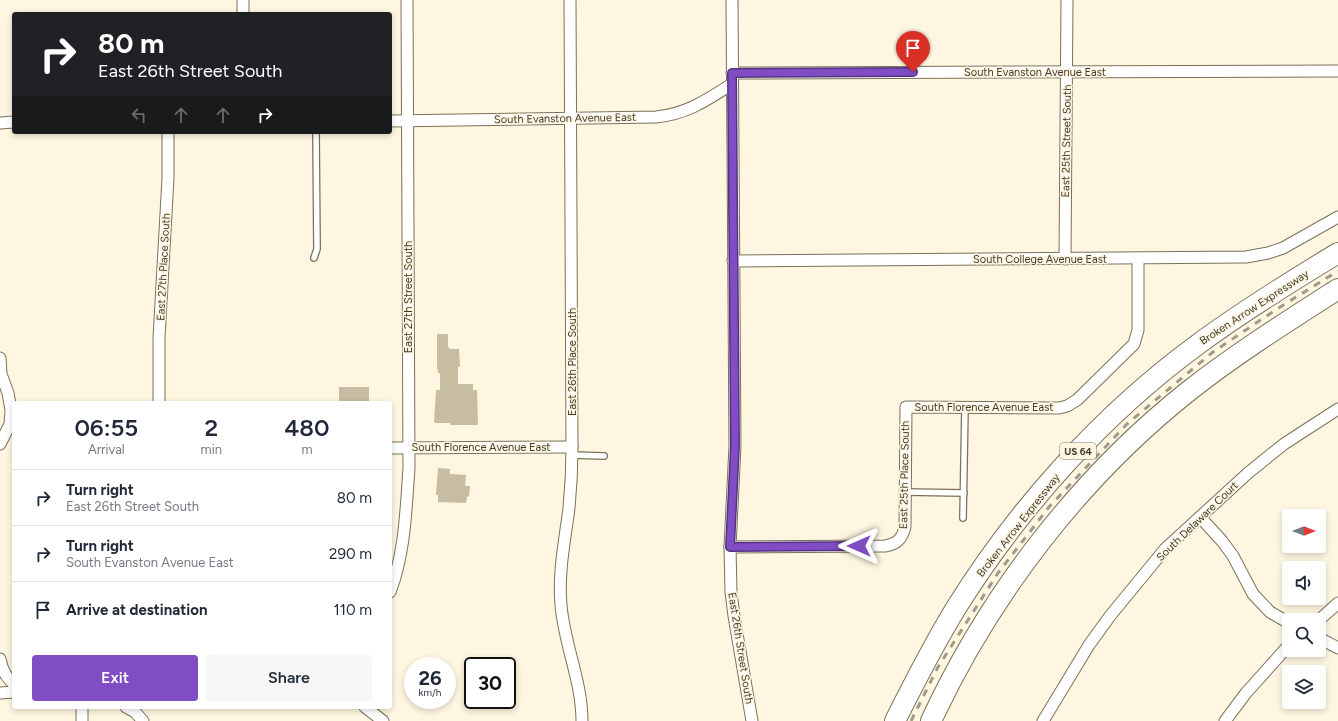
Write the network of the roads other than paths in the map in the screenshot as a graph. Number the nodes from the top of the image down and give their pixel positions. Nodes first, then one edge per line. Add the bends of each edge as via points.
1 (243, 0) edge
2 (407, 0) edge
3 (570, 0) edge
4 (732, 0) edge
5 (1068, 0) edge
6 (243, 12) edge
7 (1067, 71) junction
8 (1338, 71) edge
9 (732, 78) junction
10 (571, 118) junction
11 (392, 121) edge
12 (407, 121) junction
13 (12, 122) edge
14 (0, 123) edge
15 (168, 134) edge
16 (316, 134) edge
17 (1338, 217) edge
18 (1338, 253) edge
19 (314, 258) dead end
20 (1138, 258) junction
21 (1065, 259) junction
22 (733, 261) junction
23 (1338, 289) edge
24 (0, 358) edge
25 (160, 401) edge
26 (906, 407) joint
27 (965, 407) junction
28 (1338, 408) edge
29 (8, 409) edge
30 (0, 444) edge
31 (392, 448) edge
32 (408, 448) junction
33 (572, 451) junction
34 (604, 456) dead end
35 (905, 492) junction
36 (964, 493) junction
37 (1200, 517) junction
38 (964, 518) dead end
39 (730, 547) junction
40 (392, 585) edge
41 (1338, 603) edge
42 (1326, 614) edge
43 (1282, 619) edge
44 (1326, 642) edge
45 (1338, 648) edge
46 (1282, 653) edge
47 (0, 659) edge
48 (12, 682) edge
49 (12, 692) edge
50 (0, 693) edge
51 (82, 709) edge
52 (130, 709) edge
53 (368, 709) edge
54 (82, 721) edge
55 (143, 721) edge
56 (383, 721) edge
57 (582, 721) edge
58 (752, 721) edge
59 (896, 721) edge
60 (931, 721) edge
61 (1043, 721) edge
62 (1225, 721) edge

1 - 6 street
2 - 12 street, East 27th Street South
3 - 10 street, East 26th Place South
4 - 9 street, East 26th Street South
5 - 7 street, East 25th Street South
7 - 8 street, South Evanston Avenue East
7 - 9 street, South Evanston Avenue East
7 - 21 street, East 25th Street South
9 - 10 street, South Evanston Avenue East via 703,102 670,116
9 - 22 street, East 26th Street South
10 - 12 street, South Evanston Avenue East
10 - 33 street, East 26th Place South
11 - 12 street, South Evanston Avenue East
12 - 32 street, East 27th Street South
13 - 14 street
15 - 25 street, East 27th Place South
16 - 19 lane via 317,250
17 - 20 street, South College Avenue East via 1283,248 1268,253 1246,257
18 - 59 highway, Broken Arrow Expressway / US 64 via 1196,345 1101,427 1058,472 992,556 956,608 925,662
20 - 21 street, South College Avenue East
20 - 27 street, South Florence Avenue East via 1138,330 1134,344 1077,400 1059,408
21 - 22 street, South College Avenue East
22 - 39 street, East 26th Street South via 735,446
23 - 60 highway, US 64 via 1282,324 1190,390 1135,438 1090,484 1017,574 984,624
24 - 29 street via 1,374 8,393
26 - 27 street, South Florence Avenue East
26 - 35 street, East 25th Place South
27 - 36 lane
28 - 37 street, South Delaware Court via 1284,444
29 - 30 street via 10,424
31 - 32 street, South Florence Avenue East
32 - 33 street, South Florence Avenue East
32 - 40 street, East 27th Street South via 409,468 400,557
33 - 34 lane
33 - 57 street, East 26th Place South via 570,500 561,563 560,603 566,643 580,695
35 - 36 lane
35 - 39 street, East 25th Place South via 903,536 893,545
36 - 38 lane
37 - 43 street via 1233,556 1257,599 1270,612
37 - 61 street, South Delaware Court via 1165,549 1110,616 1089,645
39 - 58 street, East 26th Street South via 734,616
41 - 42 street
44 - 45 street
46 - 62 street
47 - 48 street via 2,669
49 - 50 street
51 - 54 street
52 - 55 street
53 - 56 street

